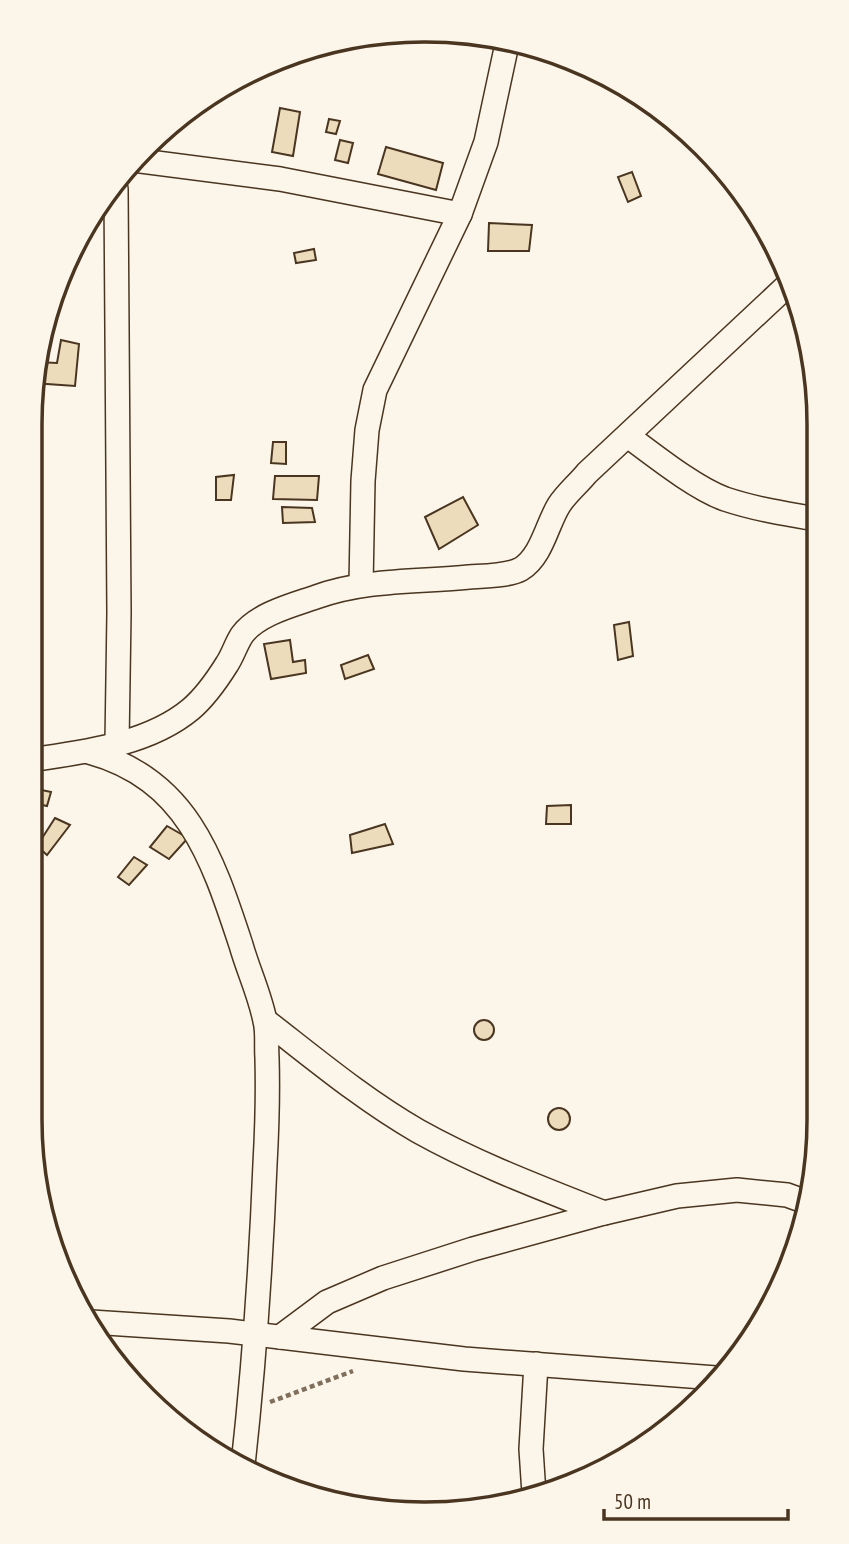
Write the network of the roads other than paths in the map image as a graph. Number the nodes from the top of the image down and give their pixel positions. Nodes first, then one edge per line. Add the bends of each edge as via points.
1 (506, 51) edge
2 (147, 162) edge
3 (116, 199) edge
4 (460, 214) junction
5 (783, 290) edge
6 (628, 436) junction
7 (807, 517) edge
8 (361, 585) junction
9 (117, 743) junction
10 (85, 751) junction
11 (42, 758) edge
12 (265, 1021) junction
13 (799, 1199) edge
14 (604, 1213) junction
15 (100, 1323) edge
16 (255, 1334) junction
17 (280, 1337) junction
18 (536, 1364) junction
19 (707, 1377) edge
20 (244, 1457) edge
21 (533, 1486) edge

1 - 4 street via 486,142
2 - 4 street via 280,179
3 - 9 street
4 - 8 street via 375,390 364,468
5 - 6 street
6 - 7 street via 722,498
6 - 8 street via 559,505 533,557 519,570
8 - 9 street via 319,596 254,624 190,710 155,731
9 - 10 street
10 - 11 street
10 - 12 street via 143,774 171,797 198,835 224,894
12 - 14 street via 417,1130 501,1173
12 - 16 street via 268,1101
13 - 14 street via 737,1190 677,1196
14 - 17 street via 383,1278 327,1302
15 - 16 street
16 - 17 street
16 - 20 street
17 - 18 street
18 - 19 street
18 - 21 street

